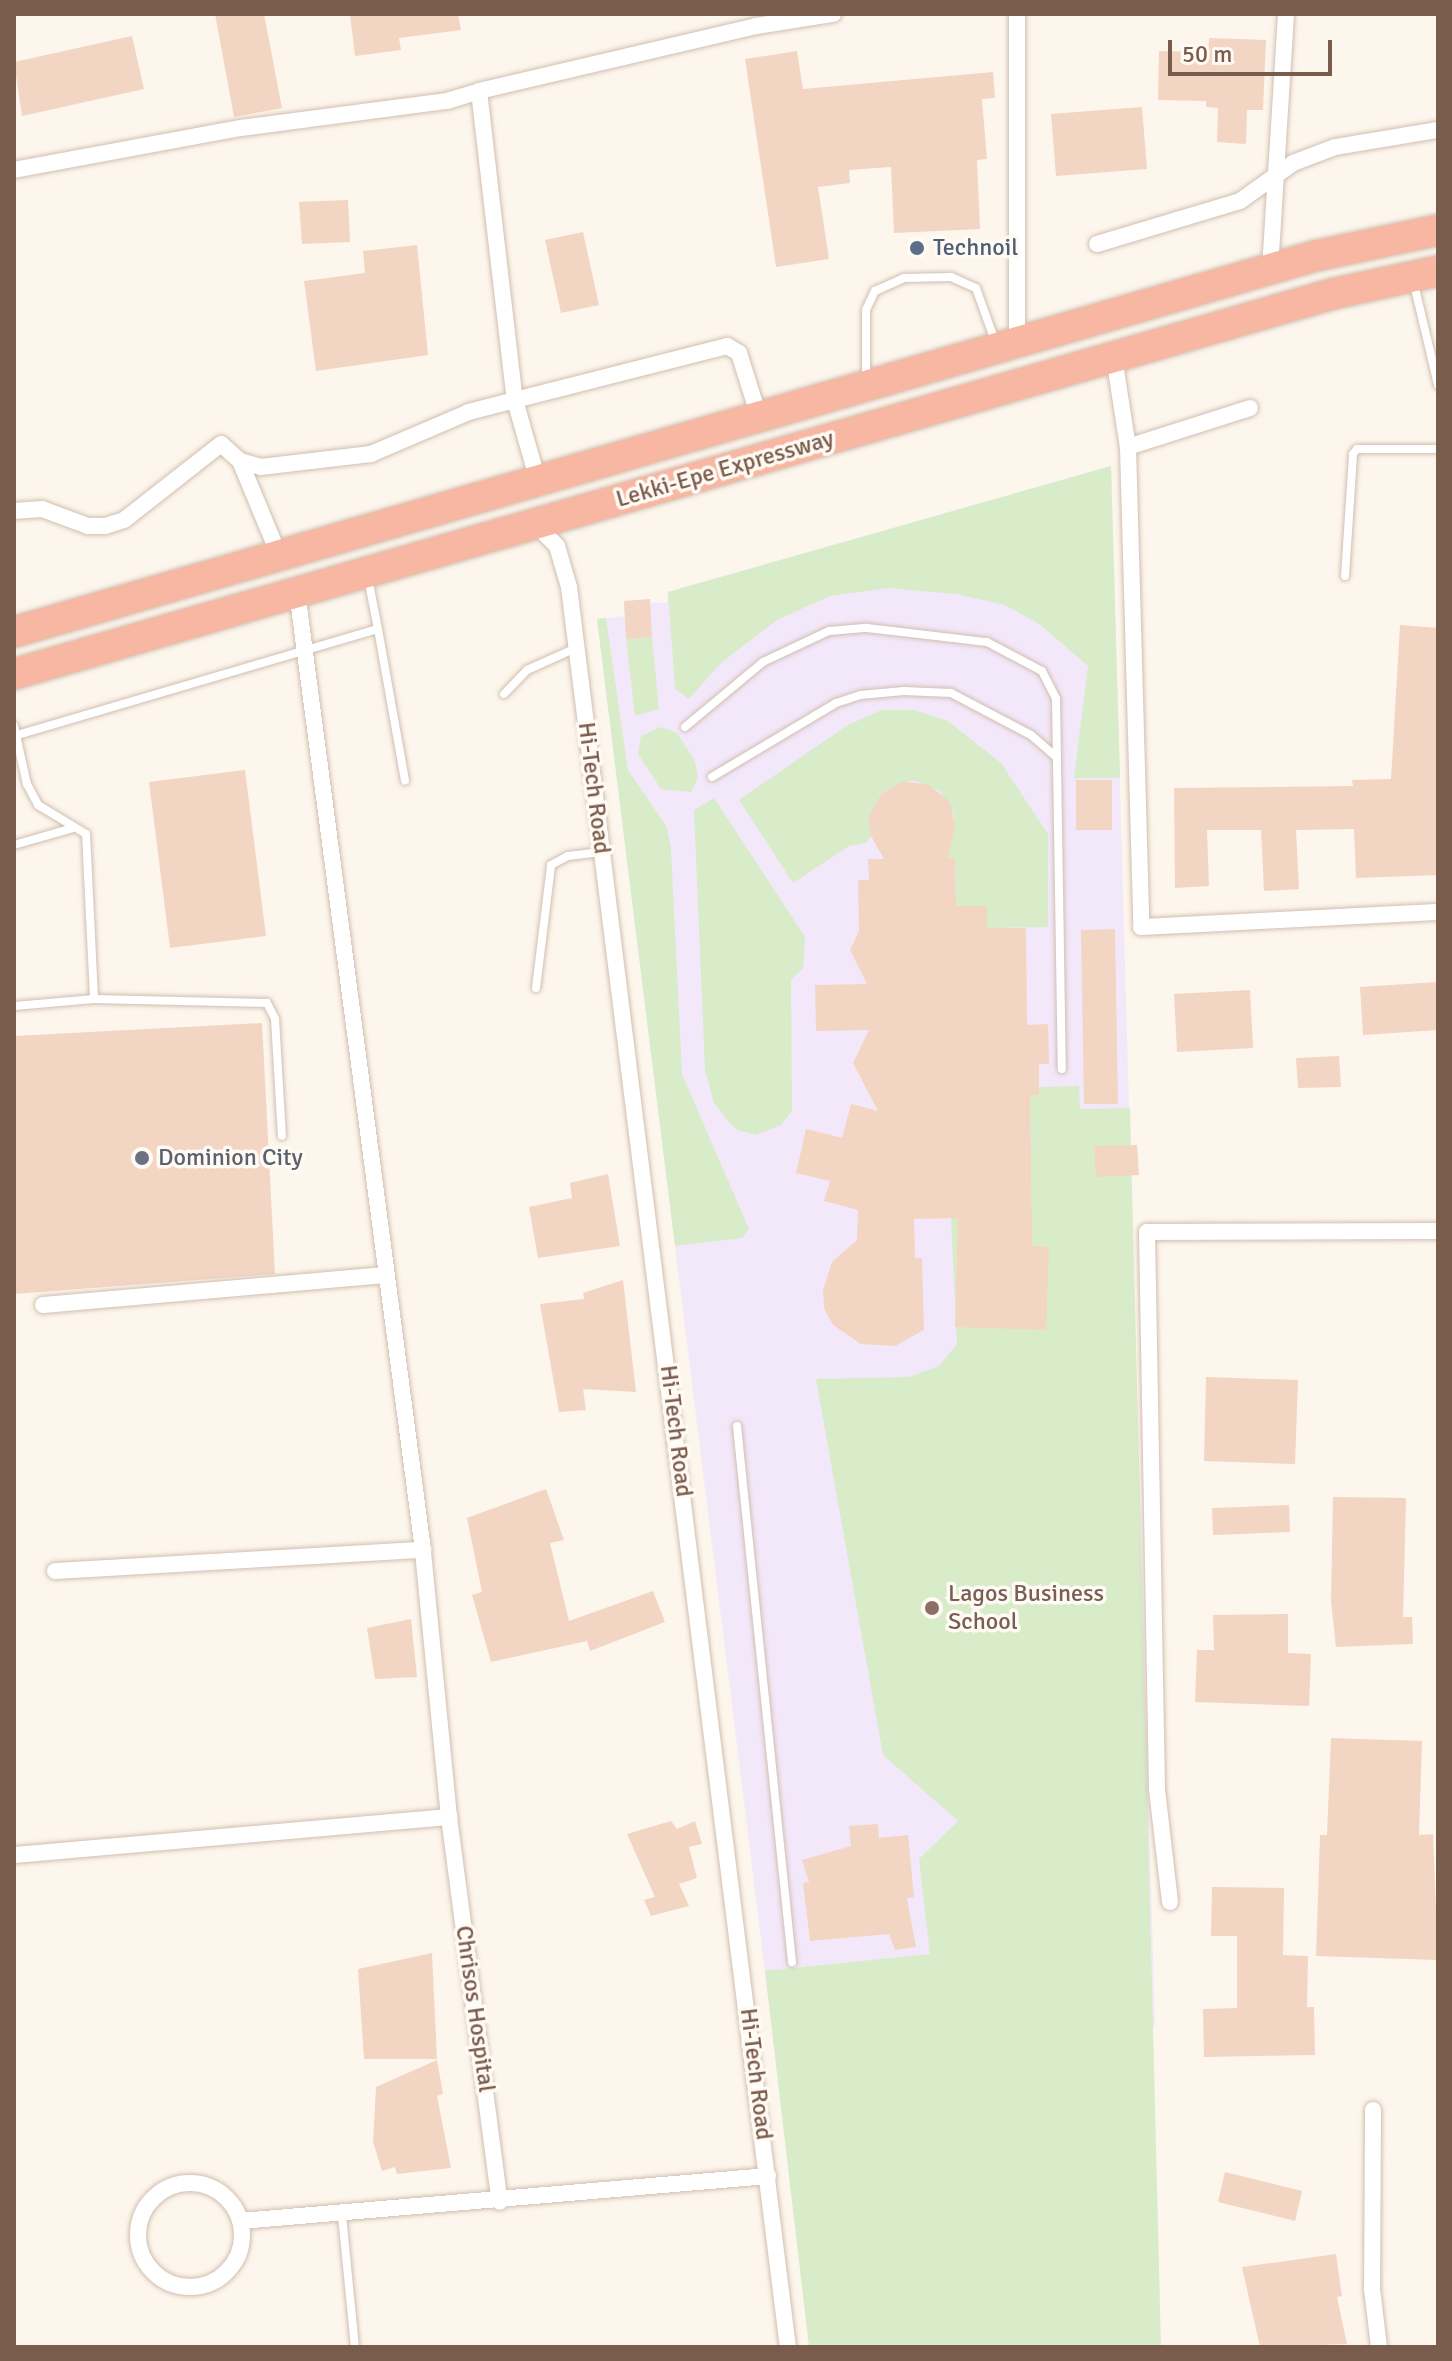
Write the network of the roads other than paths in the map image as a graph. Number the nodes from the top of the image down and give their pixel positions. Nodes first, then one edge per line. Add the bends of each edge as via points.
1 (833, 14) edge
2 (1017, 14) edge
3 (1286, 14) edge
4 (479, 91) junction
5 (1438, 130) edge
6 (14, 170) edge
7 (1276, 173) junction
8 (1438, 230) edge
9 (1097, 244) dead end
10 (1270, 269) junction
11 (1425, 273) edge
12 (1007, 345) junction
13 (1114, 357) junction
14 (1438, 385) edge
15 (866, 386) junction
16 (515, 400) junction
17 (1250, 408) dead end
18 (759, 417) junction
19 (1128, 447) junction
20 (1438, 449) edge
21 (240, 461) junction
22 (538, 481) junction
23 (14, 511) edge
24 (536, 525) junction
25 (279, 555) junction
26 (367, 572) junction
27 (1345, 576) dead end
28 (297, 592) junction
29 (378, 629) junction
30 (14, 632) edge
31 (576, 648) junction
32 (307, 652) junction
33 (14, 674) edge
34 (504, 694) dead end
35 (14, 726) edge
36 (685, 727) dead end
37 (15, 736) edge
38 (1055, 756) junction
39 (712, 777) dead end
40 (405, 781) dead end
41 (74, 828) junction
42 (14, 845) edge
43 (602, 851) junction
44 (1438, 912) edge
45 (536, 988) dead end
46 (94, 999) junction
47 (14, 1006) edge
48 (1062, 1069) dead end
49 (282, 1136) dead end
50 (1438, 1231) edge
51 (386, 1275) junction
52 (43, 1305) dead end
53 (737, 1426) dead end
54 (423, 1550) junction
55 (55, 1571) dead end
56 (449, 1817) junction
57 (14, 1855) edge
58 (1170, 1902) dead end
59 (792, 1962) dead end
60 (1373, 2110) dead end
61 (768, 2176) junction
62 (500, 2202) junction
63 (342, 2215) junction
64 (241, 2221) junction
65 (355, 2347) edge
66 (788, 2347) edge
67 (1379, 2347) edge

1 - 4 street via 756,26
2 - 12 street
3 - 7 street
4 - 6 street via 447,101 241,128
4 - 16 street
5 - 7 street via 1335,147
7 - 9 street via 1240,201
7 - 10 street
8 - 10 highway, Lekki-Epe Expressway
10 - 12 highway, Lekki-Epe Expressway
11 - 13 highway, Lekki-Epe Expressway
11 - 14 lane
12 - 15 highway, Lekki-Epe Expressway
12 - 15 lane via 976,288 951,277 904,278 875,291 866,310
13 - 19 street
13 - 24 highway, Lekki-Epe Expressway
15 - 18 highway, Lekki-Epe Expressway
16 - 18 street via 727,346 739,353
16 - 21 street via 469,412 371,454 261,467
16 - 22 street
17 - 19 street
18 - 22 highway, Lekki-Epe Expressway
19 - 44 street via 1141,927
20 - 27 lane via 1357,449 1353,454
21 - 23 street via 221,444 124,520 105,526 88,526 42,509
21 - 25 street
22 - 25 highway, Lekki-Epe Expressway
24 - 26 highway, Lekki-Epe Expressway
24 - 31 street, Hi-Tech Road via 557,546
25 - 30 highway, Lekki-Epe Expressway
26 - 28 highway, Lekki-Epe Expressway
26 - 29 lane
28 - 32 street, Chrisos Hospital
28 - 33 highway, Lekki-Epe Expressway
29 - 32 lane
29 - 40 lane
31 - 34 lane via 527,670
31 - 43 street, Hi-Tech Road
32 - 37 lane
32 - 51 street, Chrisos Hospital
35 - 37 lane
36 - 38 lane via 763,662 829,631 921,632 987,642 1042,671 1056,699
37 - 41 lane via 38,805
38 - 39 lane via 1031,735 951,693 904,691 836,703
38 - 48 lane
41 - 42 lane
41 - 46 lane via 86,834
43 - 45 lane via 568,856 551,865
43 - 61 street, Hi-Tech Road
46 - 47 lane
46 - 49 lane via 267,1003 275,1019
50 - 58 street via 1147,1232 1157,1789
51 - 52 street
51 - 54 street, Chrisos Hospital
53 - 59 lane
54 - 55 street
54 - 56 street, Chrisos Hospital
56 - 57 street
56 - 62 street, Chrisos Hospital
60 - 67 street via 1372,2289
61 - 62 street
61 - 66 street, Hi-Tech Road
62 - 63 street
63 - 64 street
63 - 65 lane
64 - 64 street via 216,2189 176,2184 144,2208 139,2248 163,2280 203,2286 236,2261

